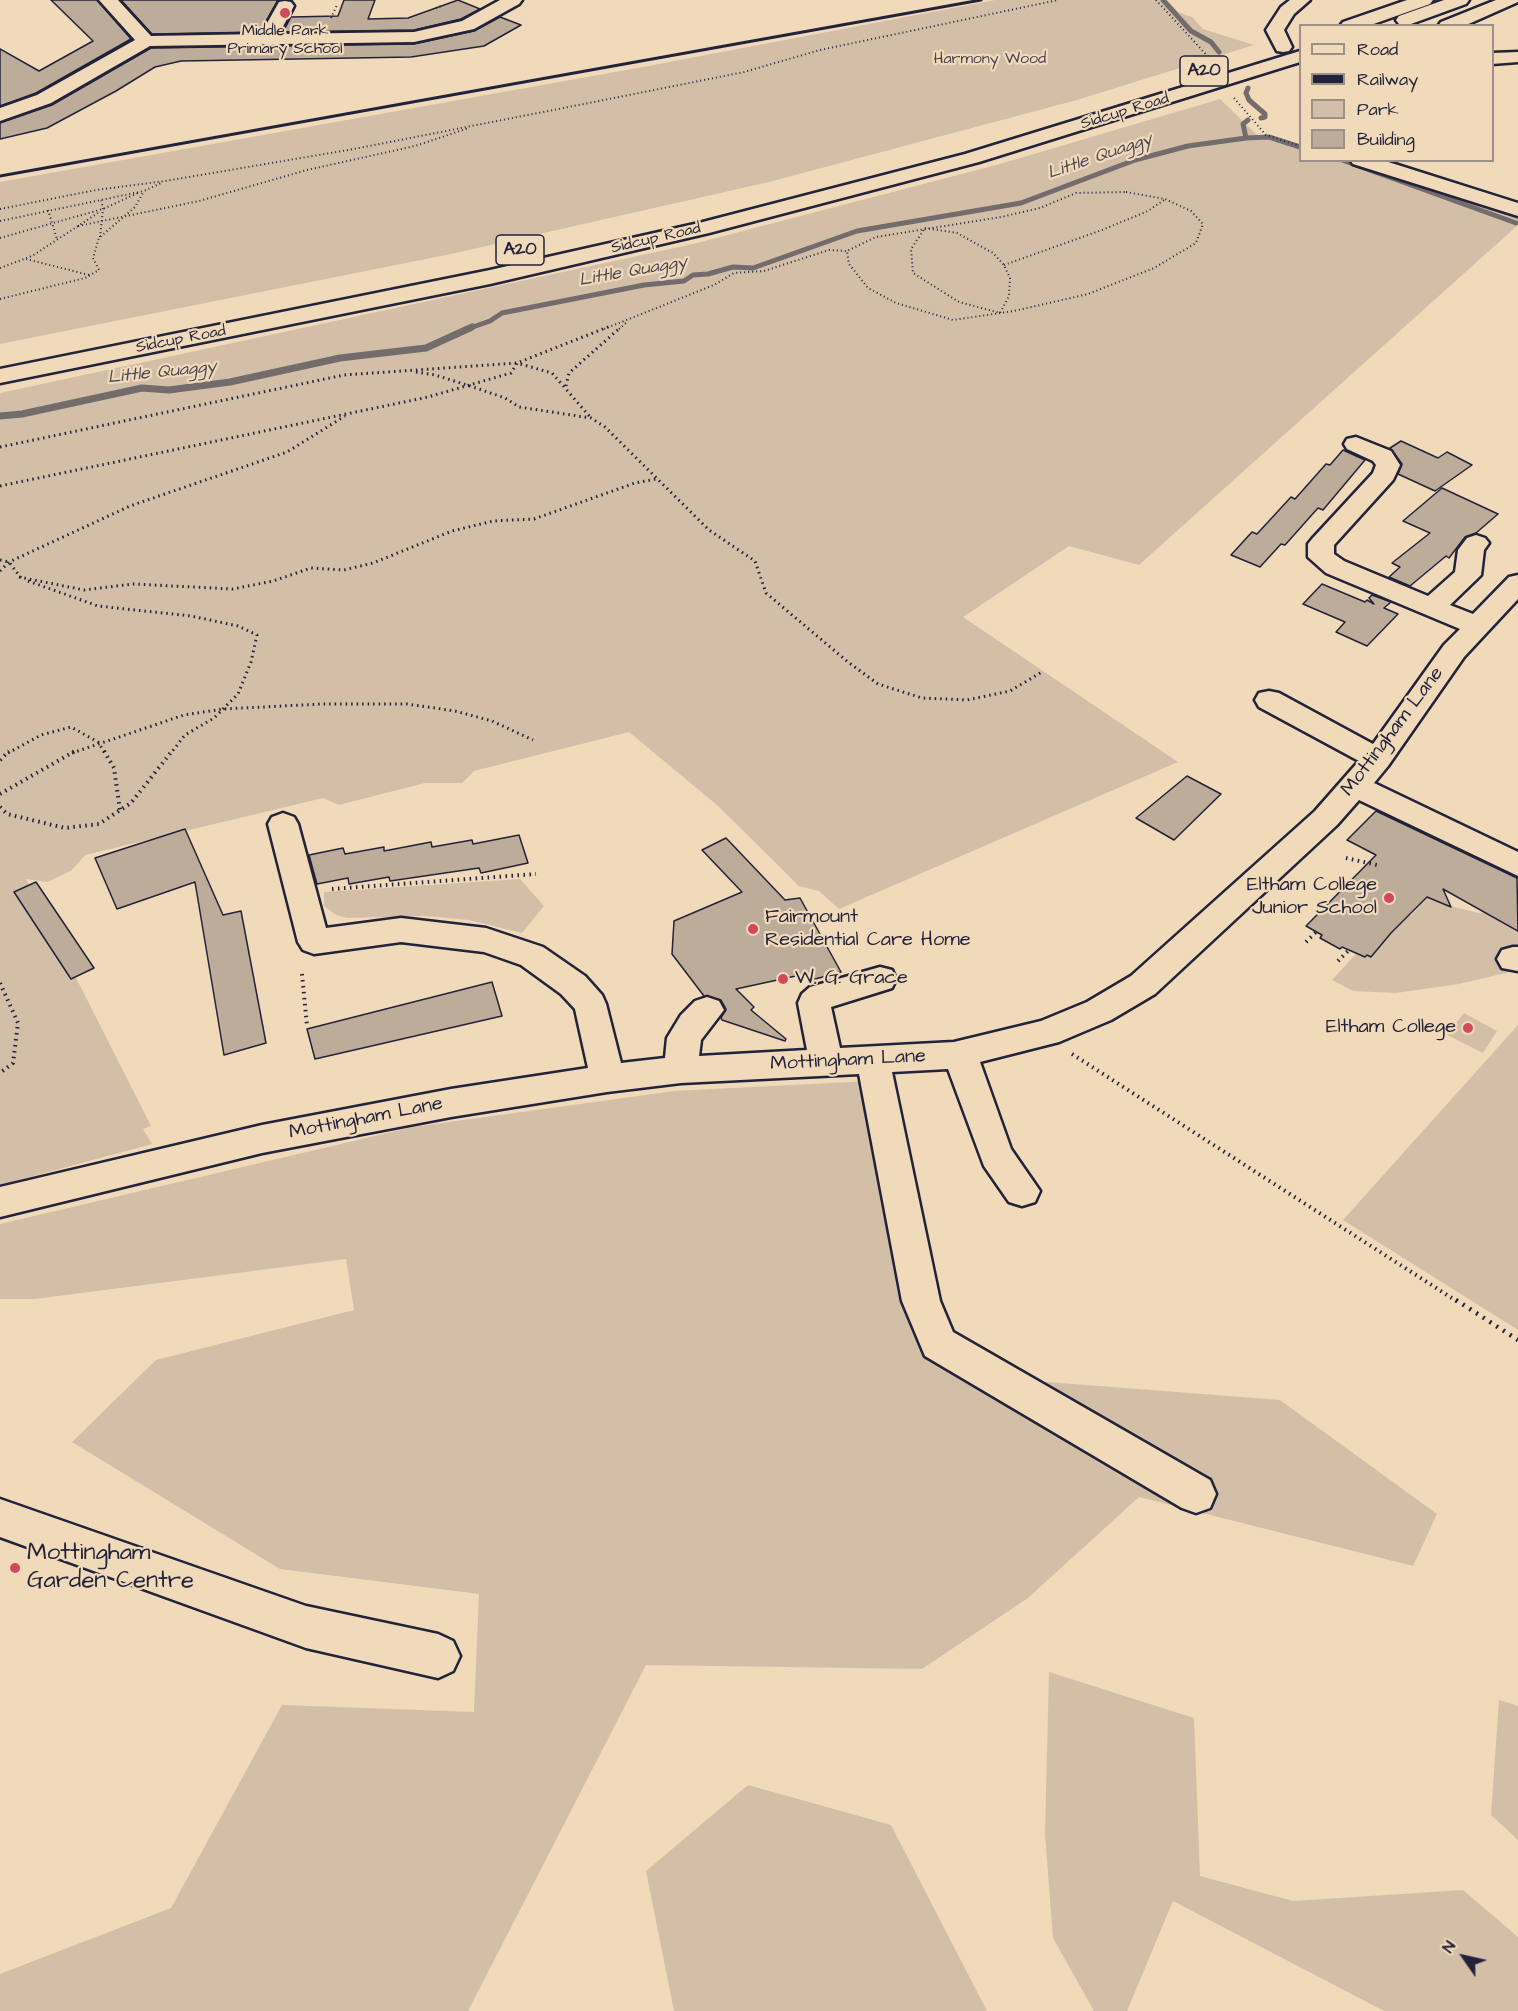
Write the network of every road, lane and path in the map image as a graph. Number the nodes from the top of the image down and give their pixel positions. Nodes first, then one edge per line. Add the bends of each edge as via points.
1 (108, 0) edge
2 (513, 0) edge
3 (1058, 0) edge
4 (1156, 0) edge
5 (1301, 0) edge
6 (1424, 0) edge
7 (1460, 0) edge
8 (1511, 0) edge
9 (285, 6) dead end
10 (1355, 24) edge
11 (1395, 24) edge
12 (1452, 24) edge
13 (266, 41) junction
14 (146, 42) junction
15 (1295, 48) edge
16 (1518, 57) edge
17 (1494, 59) edge
18 (1213, 62) dead end
19 (1232, 96) dead end
20 (0, 115) edge
21 (486, 123) junction
22 (1299, 146) edge
23 (1383, 164) edge
24 (165, 181) junction
25 (144, 191) junction
26 (101, 199) junction
27 (1165, 199) junction
28 (0, 209) edge
29 (103, 209) junction
30 (48, 210) junction
31 (1518, 210) edge
32 (125, 216) junction
33 (0, 220) edge
34 (102, 221) junction
35 (53, 225) junction
36 (78, 226) junction
37 (925, 228) junction
38 (0, 238) edge
39 (99, 238) junction
40 (57, 239) junction
41 (847, 251) junction
42 (26, 259) junction
43 (1004, 265) junction
44 (0, 268) edge
45 (89, 276) junction
46 (0, 299) edge
47 (1000, 313) junction
48 (631, 319) junction
49 (23, 351) dead end
50 (517, 363) junction
51 (407, 371) junction
52 (0, 376) edge
53 (470, 386) junction
54 (566, 387) junction
55 (348, 414) junction
56 (591, 418) junction
57 (1356, 444) dead end
58 (0, 447) edge
59 (656, 479) junction
60 (0, 486) edge
61 (1476, 543) dead end
62 (0, 560) edge
63 (9, 561) junction
64 (0, 571) edge
65 (19, 577) junction
66 (1518, 583) edge
67 (1430, 608) junction
68 (1477, 626) junction
69 (1042, 672) dead end
70 (1269, 700) dead end
71 (223, 709) junction
72 (533, 740) dead end
73 (98, 742) junction
74 (1378, 759) junction
75 (0, 760) edge
76 (1354, 786) junction
77 (0, 794) edge
78 (0, 807) edge
79 (120, 810) junction
80 (283, 824) dead end
81 (1346, 858) dead end
82 (1377, 865) dead end
83 (1518, 865) edge
84 (536, 874) dead end
85 (328, 889) dead end
86 (1316, 932) dead end
87 (1306, 942) dead end
88 (1350, 949) dead end
89 (1338, 961) dead end
90 (302, 974) dead end
91 (880, 979) dead end
92 (0, 983) edge
93 (707, 1010) dead end
94 (307, 1026) dead end
95 (1067, 1048) dead end
96 (960, 1054) junction
97 (873, 1060) junction
98 (826, 1062) junction
99 (681, 1070) junction
100 (0, 1073) edge
101 (607, 1078) junction
102 (1022, 1191) dead end
103 (0, 1202) edge
104 (1518, 1340) edge
105 (1196, 1494) dead end
106 (0, 1518) edge
107 (438, 1656) dead end

1 - 14 main road
2 - 13 main road via 475,22 423,36
3 - 21 path via 820,50 744,72
4 - 18 path
5 - 15 main road via 1287,11 1275,30
6 - 10 main road
7 - 11 main road
8 - 12 main road
9 - 13 main road
13 - 14 main road
14 - 20 main road via 44,99
15 - 49 main road, Sidcup Road / A20 via 693,212 208,316
15 - 52 main road, Sidcup Road / A20 via 1238,77 972,158 702,229 490,277
16 - 17 main road
19 - 22 path via 1266,135
21 - 24 path
21 - 32 path via 415,146
23 - 31 main road
24 - 25 path
24 - 28 path
25 - 26 path
25 - 29 path
25 - 32 path
26 - 29 path
26 - 30 path
27 - 37 path via 1126,192 1076,193 1001,218
27 - 43 path via 1148,211
27 - 47 path via 1191,211 1203,224 1196,243 1154,268 1088,294
29 - 34 path
29 - 35 path
29 - 36 path
30 - 33 path
30 - 35 path
32 - 34 path
32 - 39 path
34 - 36 path
34 - 39 path
35 - 38 path
35 - 40 path
36 - 40 path
37 - 41 path via 876,237
37 - 43 path via 957,234 993,252
37 - 47 path via 911,249 913,273 959,302
39 - 45 path via 93,258 99,270
40 - 42 path
41 - 47 path via 849,264 868,288 896,303 953,320
41 - 48 path via 829,250 764,271 734,273
42 - 44 path
42 - 45 path
43 - 47 path via 1010,278 1009,296
45 - 46 path
48 - 50 path
48 - 54 path via 569,373
50 - 51 path
50 - 53 path via 511,373
50 - 54 path via 552,373
51 - 53 path
51 - 58 path via 322,379
53 - 55 path
53 - 56 path via 506,398 519,407
54 - 56 path
55 - 60 path
55 - 63 path via 287,452 130,506
56 - 59 path via 605,427
57 - 67 main road via 1382,456 1389,465 1321,544 1321,557 1335,567
59 - 65 path via 534,519 493,521 452,531 373,563 344,570 311,568 232,589 134,584 84,590
59 - 69 path via 709,530 755,561 766,593 878,684 922,698 967,700 1010,691
61 - 67 main road via 1471,550 1468,574
62 - 63 path
63 - 64 path
63 - 65 path
65 - 71 path via 98,606 191,616 257,634 238,694
66 - 68 main road, Mottingham Lane
67 - 68 main road
68 - 74 main road, Mottingham Lane via 1454,651
70 - 74 main road
71 - 72 path via 407,704 492,721
71 - 73 path via 184,714
71 - 79 path via 185,735 131,803
73 - 75 path via 71,728 41,735 12,749
73 - 77 path
73 - 79 path via 114,768
74 - 76 main road, Mottingham Lane
76 - 83 main road
76 - 96 main road, Mottingham Lane via 1326,818 1143,985 1099,1011 1047,1033
78 - 79 path via 7,814 65,828 99,824
80 - 101 main road via 314,942 401,930 486,939 532,956 573,985 590,1004
81 - 82 path
84 - 85 path
86 - 87 path
88 - 89 path
90 - 94 path
91 - 98 main road via 822,996 814,1003
92 - 100 path via 18,1023 13,1063
93 - 99 main road via 684,1038
95 - 104 path
96 - 97 main road, Mottingham Lane
96 - 102 main road via 996,1156
97 - 98 main road, Mottingham Lane
97 - 105 main road via 921,1301 939,1344
98 - 99 main road, Mottingham Lane
99 - 101 main road, Mottingham Lane
101 - 103 main road, Mottingham Lane via 262,1139
106 - 107 main road via 306,1627

